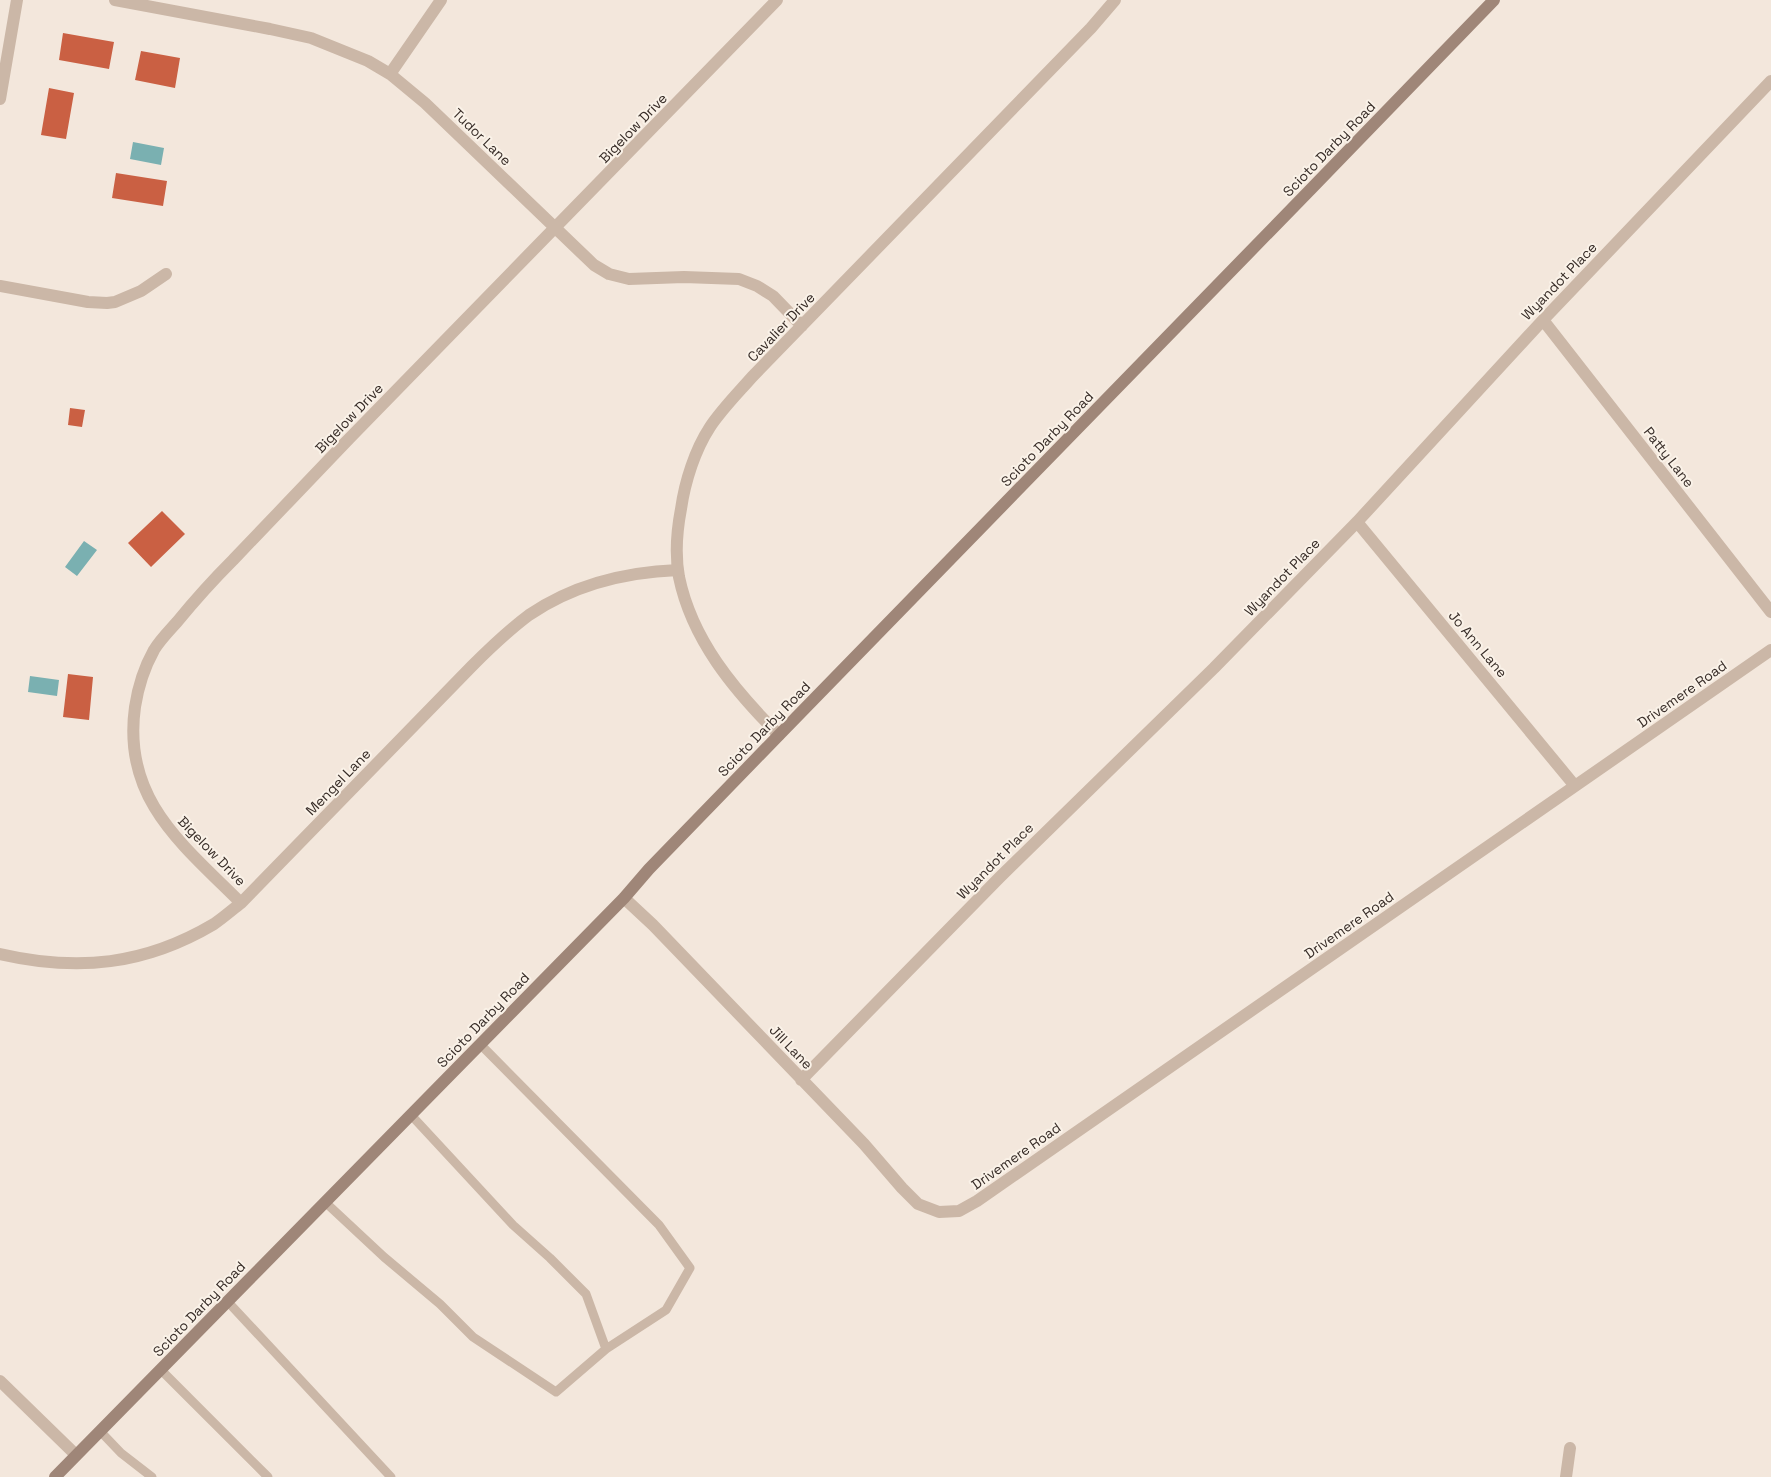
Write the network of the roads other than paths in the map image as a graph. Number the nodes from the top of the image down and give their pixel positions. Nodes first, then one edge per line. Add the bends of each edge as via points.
1 (17, 0) edge
2 (115, 0) edge
3 (441, 0) edge
4 (777, 0) edge
5 (1115, 0) edge
6 (1494, 0) edge
7 (390, 74) junction
8 (1771, 81) edge
9 (0, 99) edge
10 (556, 228) junction
11 (166, 274) dead end
12 (0, 286) edge
13 (1543, 320) junction
14 (802, 326) junction
15 (1357, 522) junction
16 (678, 570) junction
17 (1771, 612) edge
18 (1771, 650) edge
19 (779, 735) junction
20 (1575, 786) junction
21 (624, 898) junction
22 (241, 903) junction
23 (0, 954) edge
24 (480, 1044) junction
25 (801, 1080) junction
26 (411, 1114) junction
27 (325, 1202) junction
28 (940, 1212) joint
29 (228, 1302) junction
30 (606, 1349) junction
31 (161, 1370) junction
32 (0, 1382) edge
33 (100, 1431) junction
34 (1570, 1448) dead end
35 (76, 1455) junction
36 (55, 1477) edge
37 (152, 1477) edge
38 (268, 1477) edge
39 (391, 1477) edge
40 (1566, 1477) edge

1 - 9 street
2 - 7 street, Tudor Lane via 311,38 368,61
3 - 7 street
4 - 10 street, Bigelow Drive
5 - 14 street, Cavalier Drive
6 - 19 main road, Scioto Darby Road
7 - 10 street, Tudor Lane via 425,103
8 - 13 street, Wyandot Place
10 - 14 street, Tudor Lane via 580,254 609,274 629,279 739,278 774,296
10 - 22 street, Bigelow Drive via 201,592 155,649 141,676 133,734 143,788 177,839
11 - 12 street via 141,291 107,303
13 - 15 street, Wyandot Place
13 - 17 street, Patty Lane
14 - 16 street, Cavalier Drive via 710,426 684,490 678,528
15 - 20 street, Jo Ann Lane
15 - 25 street, Wyandot Place
16 - 19 street, Cavalier Drive via 686,607 697,632 747,703
16 - 22 street, Mengel Lane via 594,584 530,615 494,644
18 - 20 street, Drivemere Road
19 - 21 main road, Scioto Darby Road
20 - 28 street, Drivemere Road via 977,1201 960,1211
21 - 24 main road, Scioto Darby Road
21 - 25 street, Jill Lane via 653,924
22 - 23 street, Mengel Lane via 215,923 175,944 136,957 95,963 60,963
24 - 26 main road, Scioto Darby Road
24 - 30 lane via 659,1225 690,1268 666,1310
25 - 28 street, Jill Lane via 918,1204
26 - 27 main road, Scioto Darby Road
26 - 30 lane via 513,1225 586,1294
27 - 29 main road, Scioto Darby Road
27 - 30 lane via 473,1337 556,1392
29 - 31 main road, Scioto Darby Road
29 - 39 lane
31 - 33 main road, Scioto Darby Road
31 - 38 lane
32 - 35 street
33 - 35 main road, Scioto Darby Road
33 - 37 lane via 121,1453
34 - 40 street
35 - 36 main road, Scioto Darby Road

